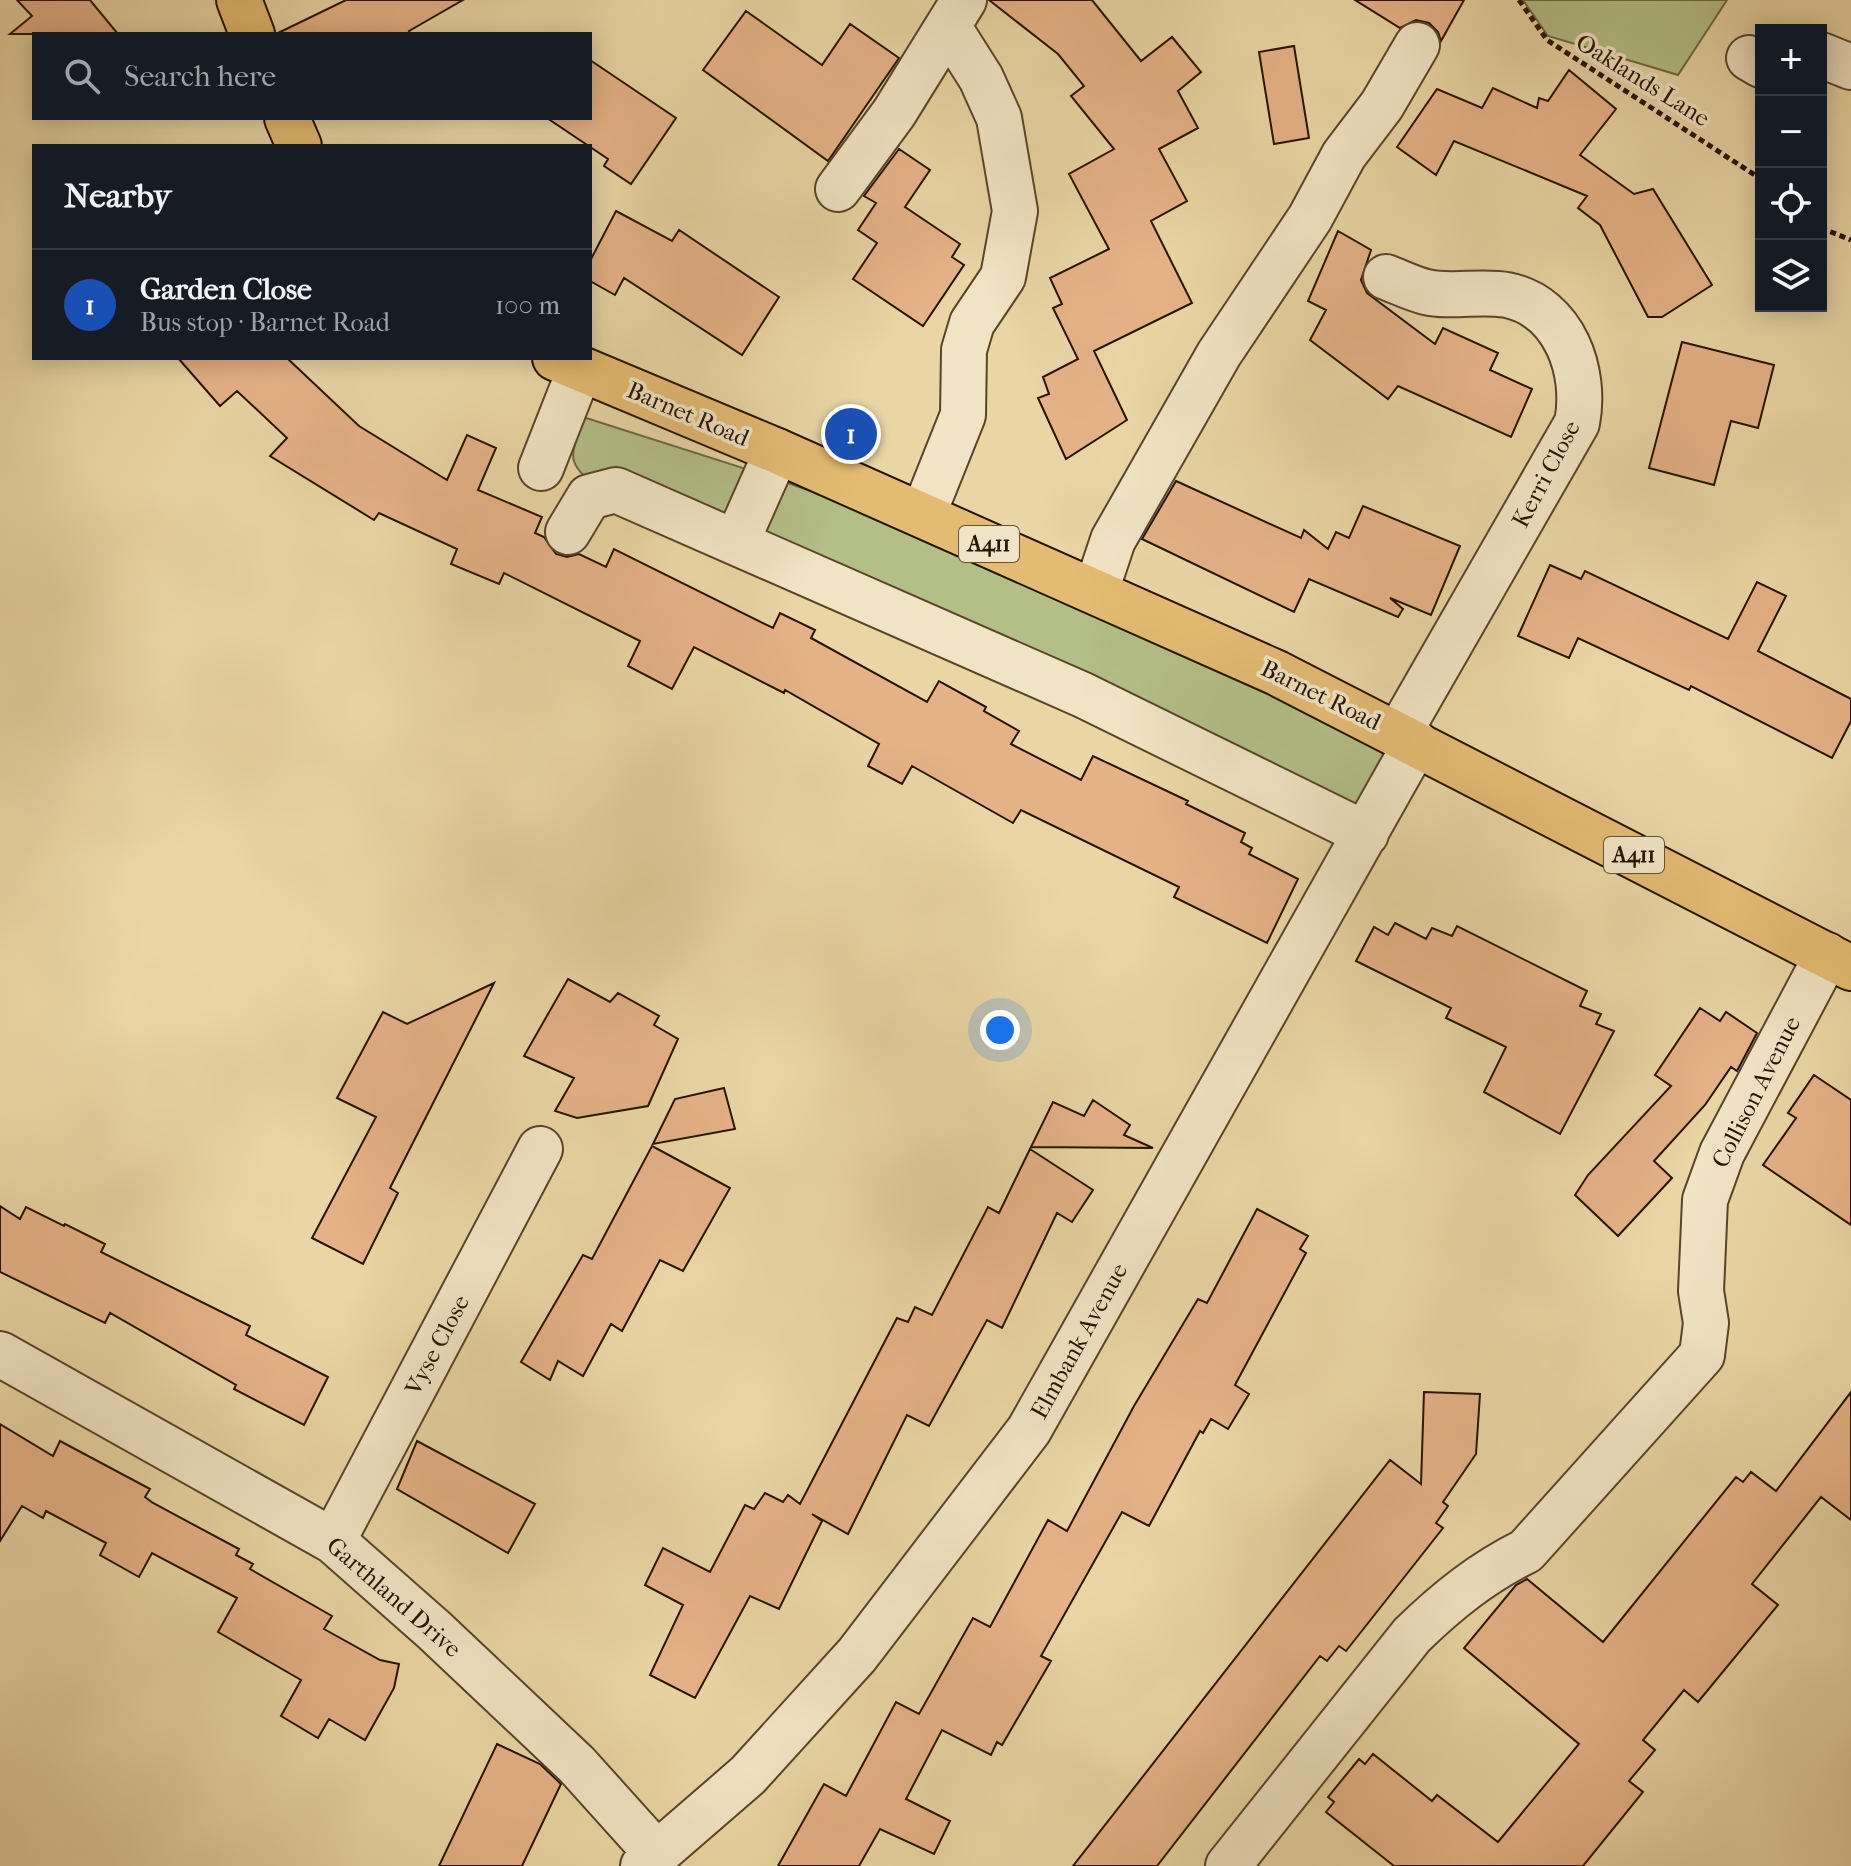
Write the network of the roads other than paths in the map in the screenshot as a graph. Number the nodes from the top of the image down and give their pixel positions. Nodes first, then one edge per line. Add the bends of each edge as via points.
1 (239, 0) edge
2 (956, 13) edge
3 (251, 32) edge
4 (1417, 45) dead end
5 (1827, 57) edge
6 (1851, 67) edge
7 (288, 120) edge
8 (298, 144) edge
9 (838, 189) dead end
10 (1386, 277) dead end
11 (568, 363) edge
12 (777, 451) junction
13 (541, 468) dead end
14 (923, 515) junction
15 (568, 532) dead end
16 (737, 541) junction
17 (1096, 591) junction
18 (1407, 738) junction
19 (1366, 834) junction
20 (1839, 962) edge
21 (540, 1149) dead end
22 (0, 1354) edge
23 (333, 1541) junction
24 (650, 1860) edge
25 (1228, 1866) edge

1 - 3 main road
2 - 9 street via 894,113
2 - 14 street via 999,118 1015,211 1003,277 972,323 964,350 963,415
4 - 17 street via 1219,354 1113,540
5 - 6 street
7 - 8 main road
10 - 18 street, Kerri Close via 1427,292 1507,295 1525,302 1547,317 1575,355 1582,400 1577,423
11 - 12 main road, Barnet Road / A411
11 - 13 street
12 - 14 main road, Barnet Road / A411
12 - 16 street, Barnet Road
14 - 17 main road, Barnet Road / A411
15 - 16 street via 589,497 616,490
16 - 19 street via 1083,695
17 - 18 main road, Barnet Road / A411
18 - 19 street, Elmbank Avenue
18 - 20 main road, Barnet Road / A411
19 - 24 street, Elmbank Avenue via 1029,1430 857,1655 748,1775
20 - 25 street, Collison Avenue via 1722,1153 1705,1200 1702,1355 1526,1551 1487,1570 1412,1635
21 - 23 street, Vyse Close
22 - 23 street, Garthland Drive
23 - 24 street, Garthland Drive via 577,1765

